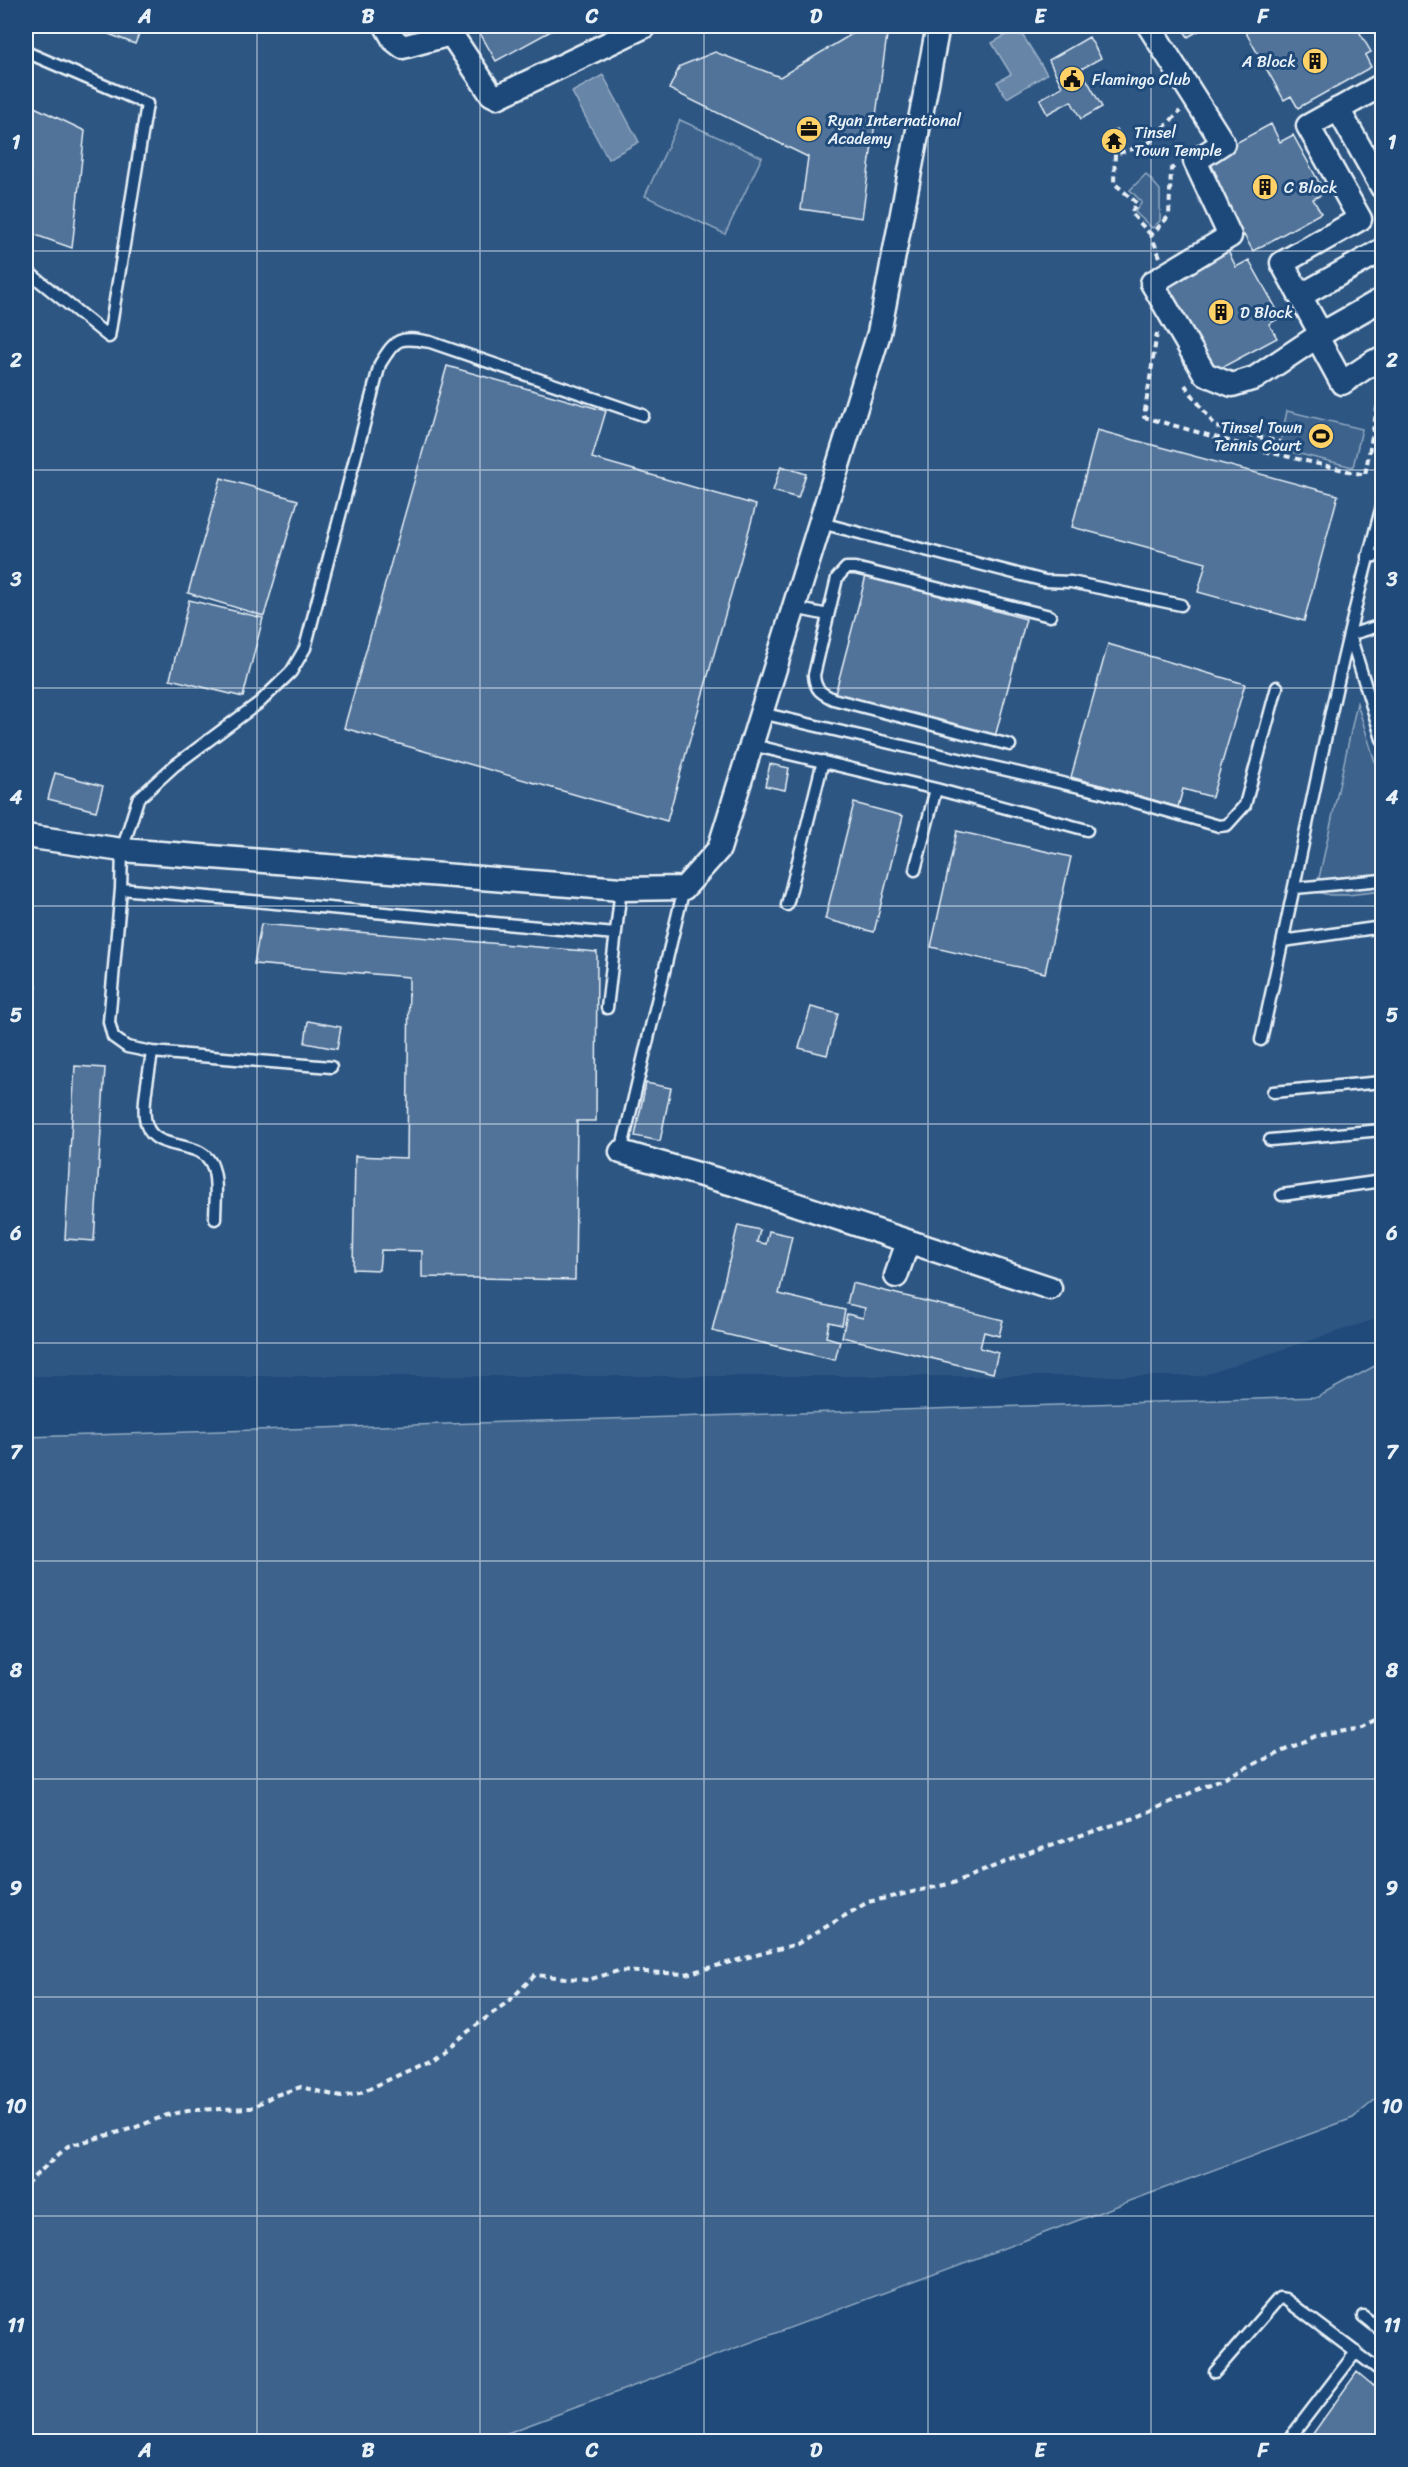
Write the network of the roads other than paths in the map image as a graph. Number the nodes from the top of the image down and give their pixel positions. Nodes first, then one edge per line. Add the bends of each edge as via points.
1 (386, 26) edge
2 (645, 26) edge
3 (938, 26) edge
4 (1149, 26) edge
5 (26, 52) edge
6 (1382, 86) edge
7 (1338, 109) junction
8 (1383, 187) edge
9 (1383, 250) edge
10 (26, 270) edge
11 (1300, 296) junction
12 (1379, 302) dead end
13 (1319, 336) junction
14 (1379, 369) edge
15 (643, 416) dead end
16 (1383, 506) edge
17 (820, 523) junction
18 (1383, 555) edge
19 (1367, 557) junction
20 (1181, 605) dead end
21 (794, 608) junction
22 (828, 615) junction
23 (1050, 616) dead end
24 (1383, 625) edge
25 (1349, 635) junction
26 (1277, 687) dead end
27 (761, 713) junction
28 (1383, 739) edge
29 (752, 745) junction
30 (1010, 745) dead end
31 (823, 761) junction
32 (936, 789) junction
33 (1087, 830) dead end
34 (26, 836) edge
35 (122, 850) junction
36 (915, 870) dead end
37 (1383, 880) edge
38 (684, 888) junction
39 (1295, 888) junction
40 (121, 889) junction
41 (621, 889) junction
42 (787, 905) dead end
43 (1383, 927) edge
44 (615, 934) junction
45 (1283, 941) junction
46 (607, 1008) dead end
47 (1261, 1040) dead end
48 (152, 1052) junction
49 (331, 1067) dead end
50 (1383, 1082) edge
51 (1273, 1092) dead end
52 (1383, 1131) edge
53 (1270, 1140) dead end
54 (621, 1152) joint
55 (1383, 1181) edge
56 (1282, 1195) dead end
57 (215, 1220) dead end
58 (908, 1242) junction
59 (896, 1276) dead end
60 (1050, 1288) dead end
61 (1363, 2316) dead end
62 (1383, 2331) edge
63 (1356, 2352) junction
64 (1215, 2372) dead end
65 (1383, 2372) edge
66 (1287, 2442) edge

1 - 2 street via 403,47 451,33 491,94 497,97
3 - 17 street via 879,333
4 - 13 street via 1223,143 1195,161 1230,236 1152,283 1205,374 1233,385 1256,378
5 - 10 lane via 147,104 109,337
6 - 7 street
7 - 8 street
7 - 11 street via 1308,126 1360,219 1282,263
9 - 11 street
11 - 13 street
12 - 13 street
13 - 14 street via 1342,383
15 - 35 lane via 430,342 407,338 392,345 380,364 305,648 291,672 260,702 174,766 138,799
16 - 19 lane
17 - 20 lane via 1045,581 1071,582
17 - 21 street
18 - 19 lane
19 - 25 lane
21 - 22 lane
21 - 27 street
22 - 23 lane via 841,572 855,568
22 - 30 lane via 814,675 819,691 833,699
24 - 25 lane
25 - 28 lane
25 - 39 lane
26 - 27 lane via 1245,805 1227,825 1219,826 1101,792
27 - 29 street
29 - 31 lane
29 - 38 street via 719,849
31 - 32 lane
31 - 42 lane
32 - 33 lane
32 - 36 lane
34 - 35 street
35 - 40 lane
35 - 41 street
37 - 39 lane
38 - 41 street
38 - 54 lane
39 - 45 lane
40 - 44 lane
40 - 48 lane via 110,1031 127,1047
41 - 44 lane
43 - 45 lane
44 - 46 lane
45 - 47 lane
48 - 49 lane
48 - 57 lane via 146,1125 160,1141 188,1147 208,1159 213,1168
50 - 51 lane
52 - 53 lane
54 - 58 street via 740,1186
55 - 56 lane
58 - 59 street
58 - 60 street
61 - 62 lane
63 - 64 lane via 1279,2298
63 - 65 lane
63 - 66 lane

